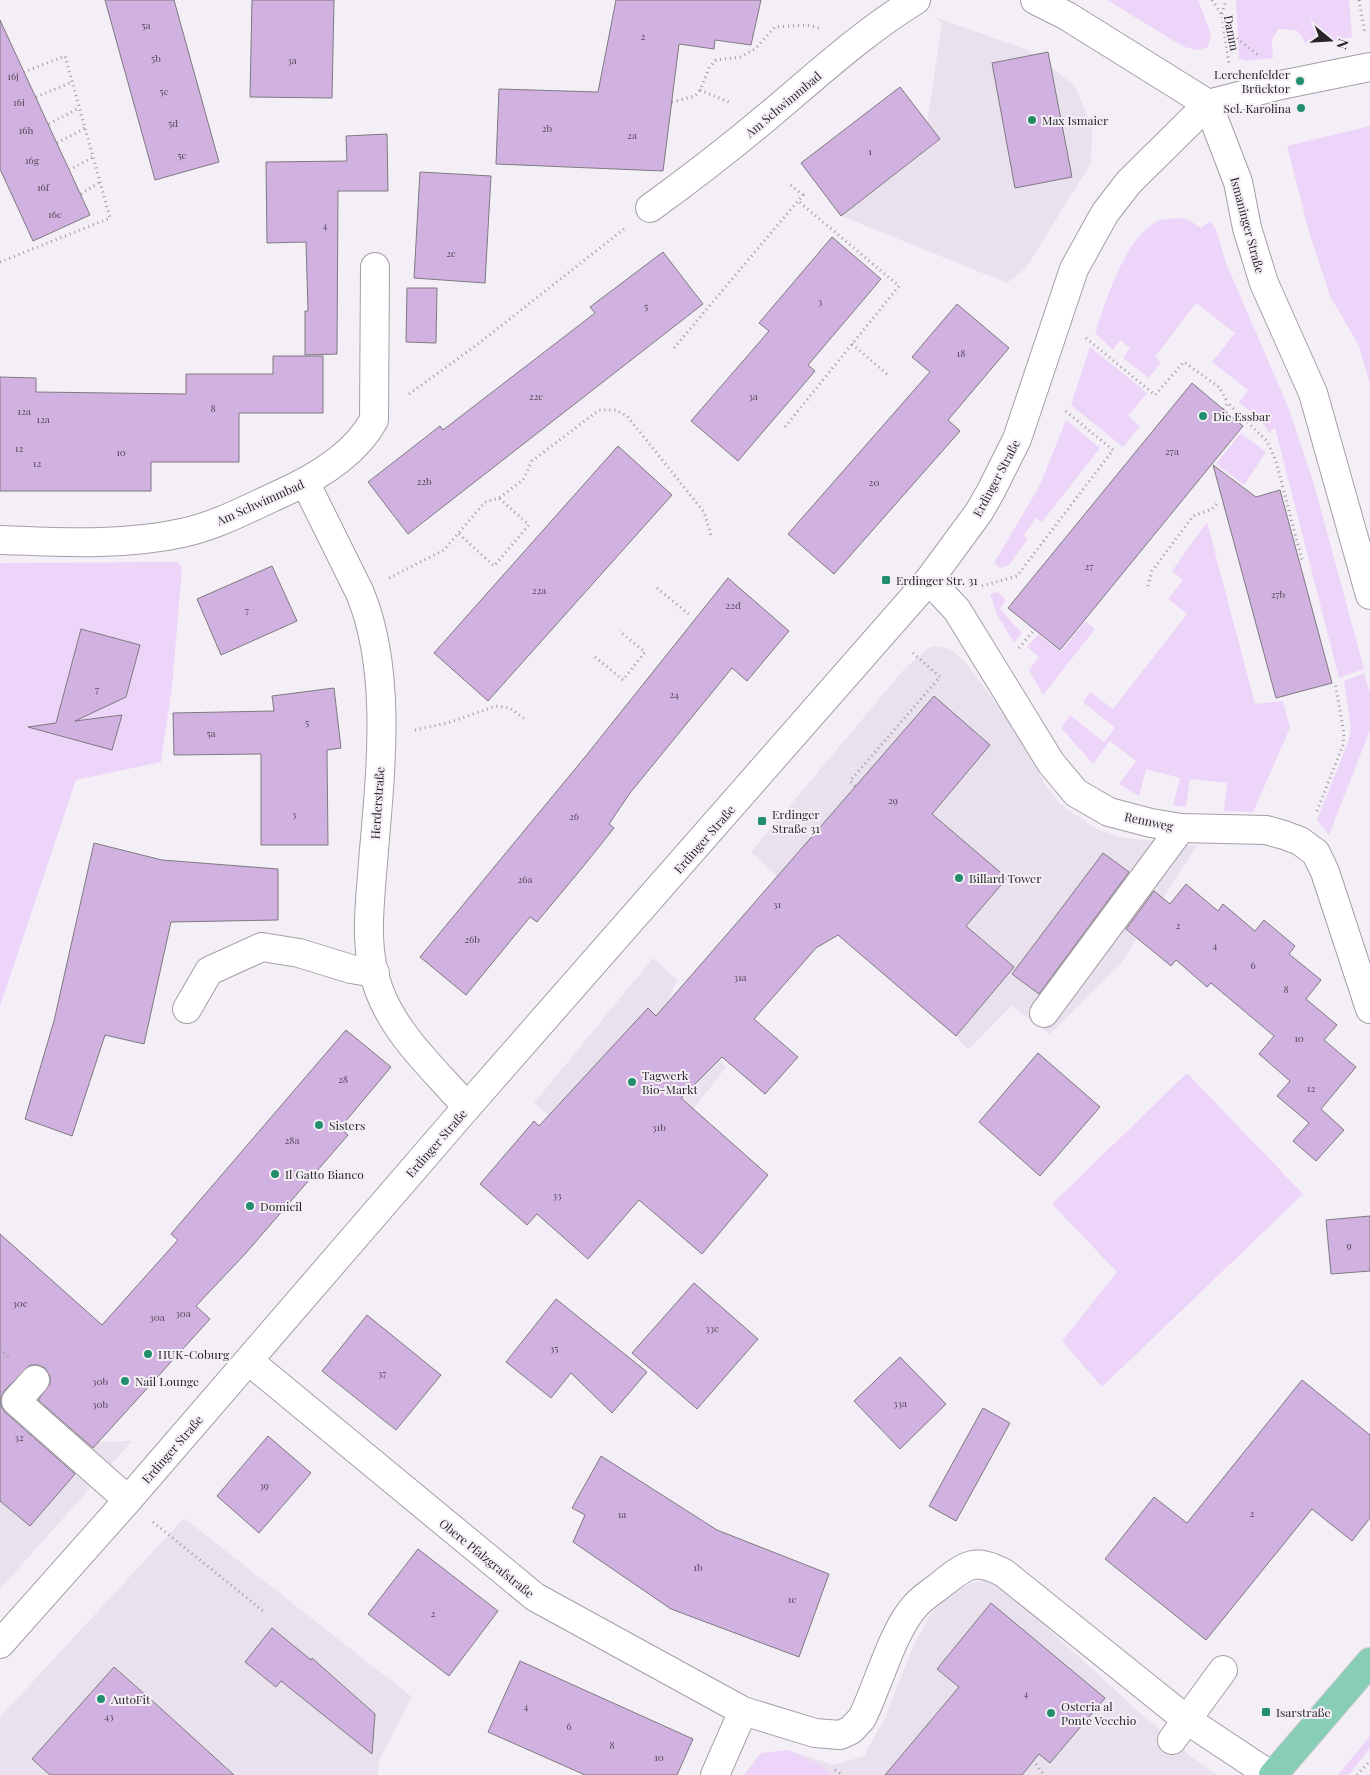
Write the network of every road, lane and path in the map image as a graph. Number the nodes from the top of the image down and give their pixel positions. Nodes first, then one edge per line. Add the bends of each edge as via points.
1 (916, 0) edge
2 (1034, 0) edge
3 (1212, 0) edge
4 (1226, 0) edge
5 (1222, 15) junction
6 (1225, 29) junction
7 (844, 52) junction
8 (1265, 60) dead end
9 (1370, 67) edge
10 (1229, 71) dead end
11 (24, 72) dead end
12 (72, 82) junction
13 (36, 97) dead end
14 (672, 102) dead end
15 (1208, 104) junction
16 (79, 108) junction
17 (48, 124) dead end
18 (85, 128) junction
19 (57, 143) dead end
20 (93, 157) junction
21 (69, 170) dead end
22 (100, 182) junction
23 (789, 184) dead end
24 (81, 194) dead end
25 (798, 200) junction
26 (650, 208) joint
27 (0, 262) edge
28 (375, 267) dead end
29 (1082, 334) dead end
30 (852, 344) junction
31 (674, 348) dead end
32 (888, 375) dead end
33 (1228, 403) junction
34 (1060, 407) dead end
35 (1223, 409) dead end
36 (374, 420) junction
37 (785, 427) dead end
38 (305, 482) junction
39 (499, 498) junction
40 (1219, 502) dead end
41 (459, 534) junction
42 (711, 535) dead end
43 (0, 540) edge
44 (1302, 560) dead end
45 (929, 580) junction
46 (982, 586) dead end
47 (1148, 586) dead end
48 (657, 588) dead end
49 (360, 593) junction
50 (1370, 595) edge
51 (690, 615) dead end
52 (1034, 629) dead end
53 (619, 631) dead end
54 (1024, 642) dead end
55 (910, 650) dead end
56 (595, 657) dead end
57 (1336, 682) dead end
58 (526, 720) dead end
59 (382, 734) junction
60 (856, 786) dead end
61 (1181, 828) junction
62 (1304, 844) junction
63 (374, 973) junction
64 (187, 1009) dead end
65 (1370, 1009) edge
66 (1044, 1013) dead end
67 (466, 1107) junction
68 (249, 1361) junction
69 (35, 1380) dead end
70 (128, 1500) junction
71 (263, 1611) dead end
72 (0, 1644) edge
73 (1370, 1662) edge
74 (1223, 1670) dead end
75 (743, 1711) junction
76 (1179, 1730) junction
77 (1033, 1760) dead end
78 (1370, 1761) edge
79 (715, 1775) edge
80 (1044, 1775) edge
81 (1271, 1775) edge
82 (1357, 1775) edge

1 - 7 street, Am Schwimmbad
2 - 15 street via 1067,16
3 - 5 path, Damm
4 - 5 path
5 - 6 path, Damm
6 - 8 path
6 - 10 path, Damm
7 - 14 path via 824,29 806,25 774,27 755,49 740,57 716,60 695,96
7 - 26 street, Am Schwimmbad via 717,158
9 - 15 street
11 - 12 path via 64,56
12 - 13 path
12 - 16 path
15 - 45 street, Erdinger Straße via 1129,182 1097,227 1065,292 1017,439 979,512
15 - 50 street, Ismaninger Straße via 1238,182 1247,228 1264,283 1313,393
16 - 17 path
16 - 18 path
18 - 19 path
18 - 20 path
20 - 21 path
20 - 22 path
22 - 24 path
22 - 27 path via 110,218
23 - 25 path via 802,195
25 - 30 path via 899,286
25 - 31 path
26 - 36 path via 478,344
28 - 36 street
29 - 33 path via 1155,395 1184,362 1219,387
30 - 32 path
30 - 37 path
33 - 35 path
33 - 44 path via 1267,441 1276,461
34 - 46 path via 1113,450 1017,576
36 - 38 street, Am Schwimmbad via 354,447
38 - 43 street, Am Schwimmbad via 222,520 183,533 117,540
38 - 49 street, Herderstraße
39 - 41 path via 485,502
39 - 41 path via 530,525 494,566
39 - 42 path via 523,480 532,461 599,410 616,410 626,416 704,512
40 - 47 path via 1212,509 1194,516 1152,570
41 - 49 path via 444,550
45 - 61 street, Rennweg via 957,610 1051,763 1076,793 1109,812
45 - 67 street, Erdinger Straße
48 - 51 path
49 - 59 street, Herderstraße via 375,644
52 - 54 path
53 - 56 path via 645,652 623,680
55 - 60 path via 940,677 850,781
57 - 62 path via 1343,744
58 - 59 path via 510,708 496,706 442,724
59 - 63 street, Herderstraße via 368,930
61 - 62 street, Rennweg via 1266,830
61 - 66 street
62 - 65 street, Rennweg via 1316,853 1325,872
63 - 64 street via 351,970 299,952 262,947 209,971
63 - 67 street, Herderstraße via 382,997 413,1048
67 - 68 street, Erdinger Straße
68 - 70 street, Erdinger Straße
68 - 75 street, Obere Pfalzgrafstraße via 535,1597
69 - 70 street via 16,1401
70 - 71 path
70 - 72 street, Erdinger Straße
73 - 81 main road
74 - 76 street
75 - 76 street, Obere Pfalzgrafstraße via 815,1733 840,1735 851,1730 862,1718 903,1625 916,1605 963,1567 978,1564 992,1566 1004,1573
75 - 79 street
76 - 81 street, Obere Pfalzgrafstraße
77 - 80 path
78 - 82 path

